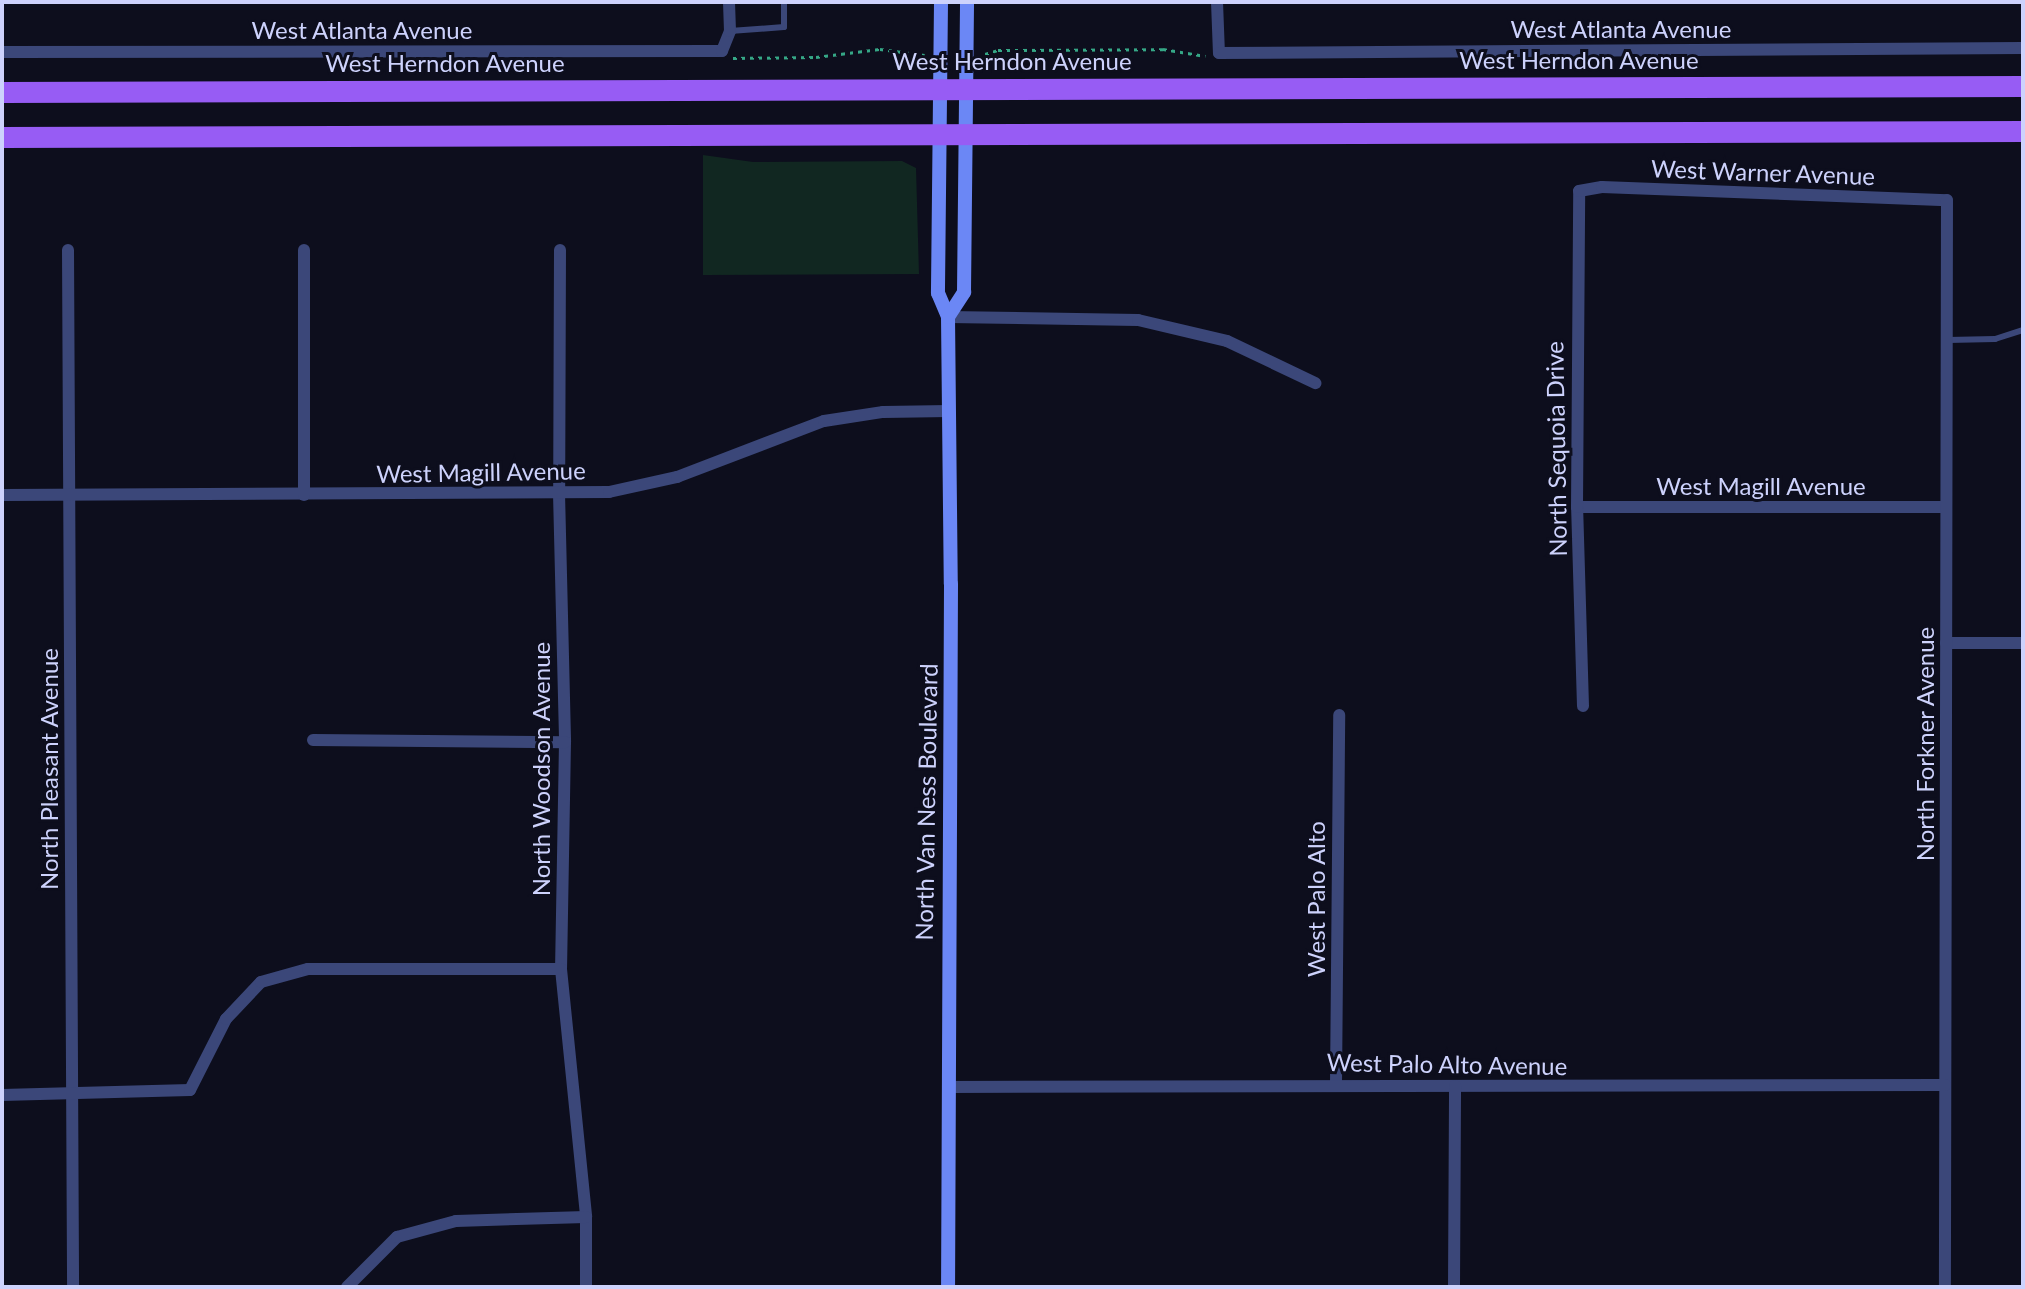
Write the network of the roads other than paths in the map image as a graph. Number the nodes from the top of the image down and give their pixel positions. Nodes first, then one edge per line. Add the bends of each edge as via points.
1 (729, 2) edge
2 (784, 2) edge
3 (941, 2) edge
4 (967, 2) edge
5 (1217, 2) edge
6 (730, 31) junction
7 (2023, 48) edge
8 (2, 52) edge
9 (968, 86) junction
10 (2023, 86) edge
11 (941, 87) junction
12 (2, 92) edge
13 (2023, 131) edge
14 (966, 133) junction
15 (939, 134) junction
16 (2, 137) edge
17 (1579, 191) joint
18 (1947, 200) joint
19 (68, 250) dead end
20 (304, 250) dead end
21 (560, 250) dead end
22 (948, 317) junction
23 (2023, 330) edge
24 (1948, 340) junction
25 (1315, 383) dead end
26 (949, 411) junction
27 (559, 493) junction
28 (2, 495) edge
29 (68, 495) junction
30 (304, 495) junction
31 (1945, 507) junction
32 (1577, 508) junction
33 (1946, 643) junction
34 (2023, 643) edge
35 (1583, 706) dead end
36 (1339, 715) dead end
37 (313, 740) dead end
38 (565, 742) junction
39 (561, 969) junction
40 (1336, 1084) junction
41 (1945, 1085) junction
42 (1455, 1086) junction
43 (949, 1087) junction
44 (72, 1093) junction
45 (2, 1094) edge
46 (586, 1217) junction
47 (73, 1287) edge
48 (346, 1287) edge
49 (586, 1287) edge
50 (948, 1287) edge
51 (1454, 1287) edge
52 (1945, 1287) edge

1 - 6 street
2 - 6 lane via 783,27
3 - 11 street, North Van Ness Boulevard
4 - 9 street, North Van Ness Boulevard
5 - 7 street, West Atlanta Avenue via 1219,53
6 - 8 street, West Atlanta Avenue via 727,54
9 - 10 main road, West Herndon Avenue
9 - 11 main road, West Herndon Avenue
9 - 14 street, North Van Ness Boulevard
11 - 12 main road, West Herndon Avenue
11 - 15 street, North Van Ness Boulevard
13 - 14 main road
14 - 15 main road
14 - 22 street, North Van Ness Boulevard via 964,292
15 - 16 main road
15 - 22 street, North Van Ness Boulevard via 938,293
17 - 18 street, West Warner Avenue via 1602,187
17 - 32 street, North Sequoia Drive
18 - 24 street, North Forkner Avenue
19 - 29 street, North Pleasant Avenue
20 - 30 street
21 - 27 street, North Woodson Avenue
22 - 25 street via 1138,320 1227,341
22 - 26 street, North Van Ness Boulevard
23 - 24 lane via 1995,339
24 - 31 street, North Forkner Avenue
26 - 27 street, West Magill Avenue via 851,415 647,486
26 - 43 street, North Van Ness Boulevard
27 - 30 street, West Magill Avenue
27 - 38 street, North Woodson Avenue
28 - 29 street, West Magill Avenue
29 - 30 street, West Magill Avenue
29 - 44 street, North Pleasant Avenue
31 - 32 street, West Magill Avenue
31 - 33 street, North Forkner Avenue
32 - 35 street, North Sequoia Drive
33 - 34 street
33 - 41 street, North Forkner Avenue
36 - 40 street, West Palo Alto
37 - 38 street
38 - 39 street, North Woodson Avenue
39 - 44 street via 308,969 261,982 226,1019 191,1090
39 - 46 street, North Woodson Avenue
40 - 42 street, West Palo Alto Avenue
40 - 43 street, West Palo Alto Avenue
41 - 42 street, West Palo Alto Avenue
41 - 52 street, North Forkner Avenue
42 - 51 street
43 - 50 street, North Van Ness Boulevard
44 - 45 street
44 - 47 street, North Pleasant Avenue
46 - 48 street via 456,1221 397,1237
46 - 49 street, North Woodson Avenue

